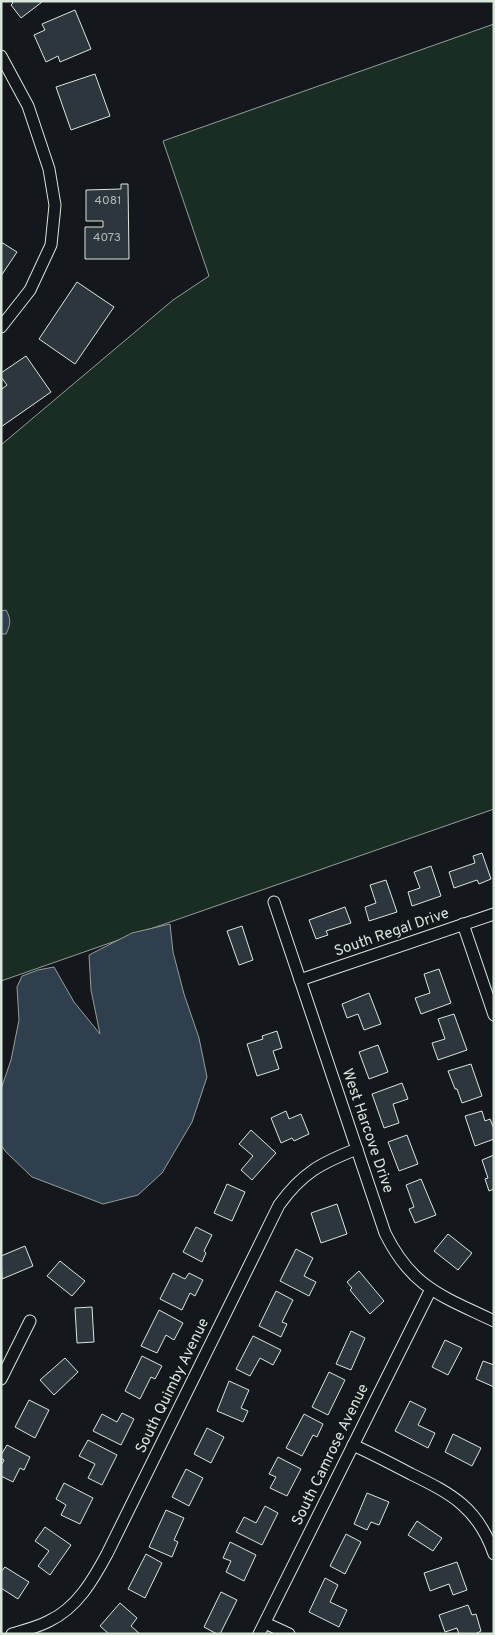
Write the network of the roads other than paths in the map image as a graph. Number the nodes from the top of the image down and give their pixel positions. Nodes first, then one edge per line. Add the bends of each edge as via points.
1 (1, 56) edge
2 (1, 326) edge
3 (274, 902) dead end
4 (494, 914) edge
5 (463, 924) junction
6 (300, 980) junction
7 (494, 1015) edge
8 (357, 1149) junction
9 (431, 1289) junction
10 (30, 1321) dead end
11 (494, 1321) edge
12 (1, 1379) edge
13 (353, 1445) junction
14 (494, 1554) edge
15 (265, 1622) junction
16 (12, 1634) edge
17 (259, 1634) edge
18 (289, 1634) edge

1 - 2 street via 28,106 49,168 55,205 50,245 30,290
3 - 6 street, West Harcove Drive
4 - 5 street, South Regal Drive
5 - 6 street, South Regal Drive
5 - 7 street
6 - 8 street, West Harcove Drive
8 - 9 street, West Harcove Drive via 385,1233 403,1264
8 - 16 street, South Quimby Avenue via 308,1173 279,1205 107,1554 85,1590 58,1616
9 - 11 street, West Harcove Drive
9 - 13 street, South Camrose Avenue
10 - 12 street
13 - 14 street via 446,1491 475,1517
13 - 15 street, South Camrose Avenue
15 - 17 street, South Camrose Avenue
15 - 18 street

